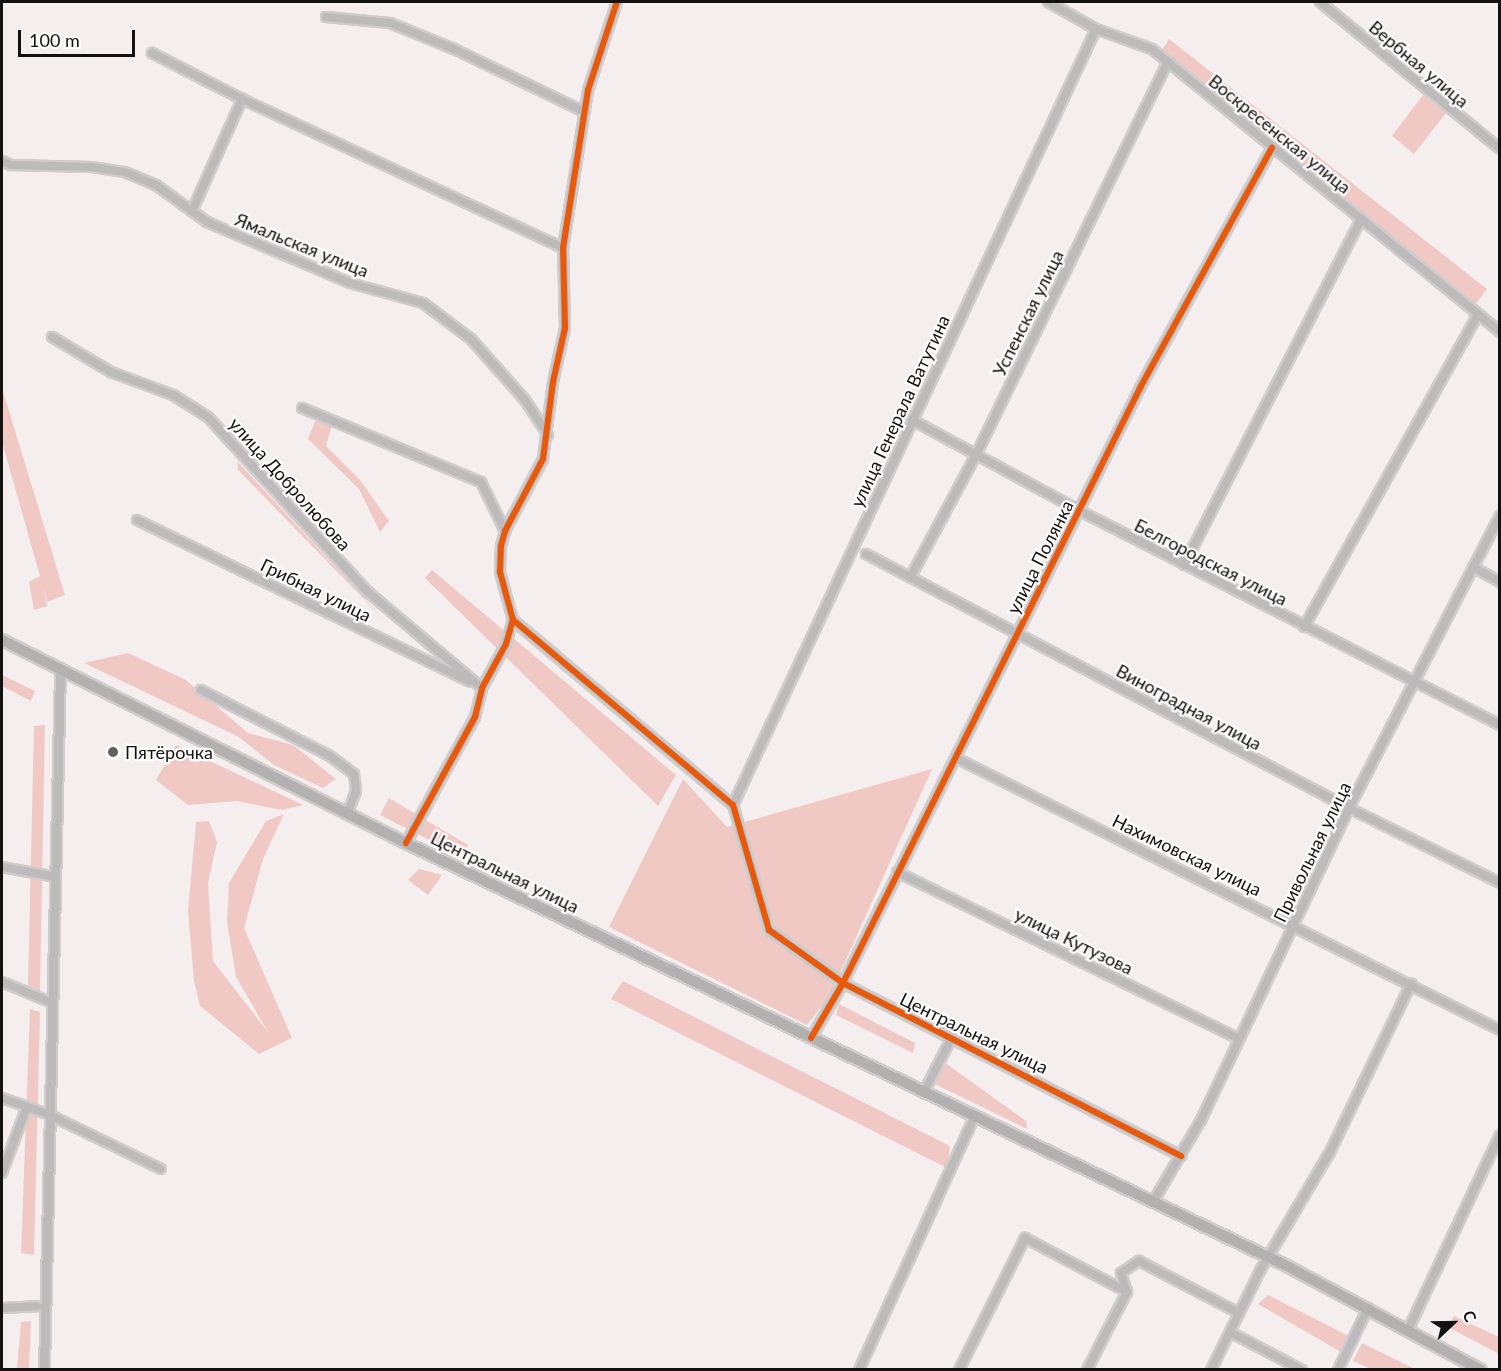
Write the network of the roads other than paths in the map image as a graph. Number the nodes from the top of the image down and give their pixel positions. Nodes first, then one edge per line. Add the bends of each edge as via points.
1 (617, 2) edge
2 (1048, 2) edge
3 (1320, 2) edge
4 (326, 17) dead end
5 (1096, 29) junction
6 (152, 53) dead end
7 (1168, 62) junction
8 (242, 99) junction
9 (585, 112) junction
10 (1272, 148) junction
11 (1500, 149) edge
12 (2, 160) edge
13 (192, 211) junction
14 (1361, 219) junction
15 (563, 248) junction
16 (1478, 314) junction
17 (1500, 332) edge
18 (52, 337) dead end
19 (302, 408) dead end
20 (912, 420) junction
21 (548, 435) junction
22 (976, 455) junction
23 (1080, 511) junction
24 (1500, 516) edge
25 (137, 520) dead end
26 (505, 531) junction
27 (866, 554) dead end
28 (1184, 565) junction
29 (1473, 567) junction
30 (911, 576) junction
31 (1500, 582) edge
32 (513, 620) junction
33 (1304, 627) junction
34 (1018, 634) junction
35 (2, 640) edge
36 (60, 668) junction
37 (1412, 682) junction
38 (482, 688) junction
39 (201, 690) dead end
40 (1500, 725) edge
41 (956, 758) junction
42 (733, 805) junction
43 (1349, 808) junction
44 (346, 814) junction
45 (406, 843) junction
46 (2, 867) edge
47 (897, 872) junction
48 (56, 877) junction
49 (1500, 883) edge
50 (1294, 924) junction
51 (2, 982) edge
52 (843, 983) junction
53 (1411, 984) junction
54 (52, 1003) junction
55 (1500, 1030) edge
56 (811, 1038) junction
57 (1238, 1038) junction
58 (950, 1041) junction
59 (924, 1092) junction
60 (2, 1098) edge
61 (26, 1109) junction
62 (50, 1115) junction
63 (975, 1116) junction
64 (1500, 1135) edge
65 (1181, 1156) junction
66 (161, 1169) dead end
67 (2, 1173) edge
68 (1153, 1202) junction
69 (1267, 1258) junction
70 (1127, 1292) junction
71 (37, 1306) dead end
72 (2, 1308) edge
73 (1368, 1308) junction
74 (1239, 1313) junction
75 (1409, 1328) junction
76 (1230, 1332) junction
77 (44, 1370) edge
78 (859, 1370) edge
79 (959, 1370) edge
80 (1087, 1370) edge
81 (1211, 1370) edge
82 (1302, 1370) edge
83 (1338, 1370) edge
84 (1481, 1370) edge

1 - 9 street
2 - 5 street, Воскресенская улица
3 - 11 street, Вербная улица
4 - 9 street via 390,23
5 - 7 street, Воскресенская улица via 1152,49
5 - 20 street, улица Генерала Ватутина
6 - 8 street
7 - 10 street, Воскресенская улица
7 - 22 street, Успенская улица
8 - 13 street
8 - 15 street
9 - 15 street
10 - 14 street, Воскресенская улица
10 - 23 street, улица Полянка via 1141,386
12 - 13 street, Ямальская улица via 11,165 125,172 156,184
13 - 21 street, Ямальская улица via 207,222 350,283 423,303 444,315 525,400
14 - 16 street, Воскресенская улица
14 - 28 street
15 - 21 street via 565,328 553,382
16 - 17 street, Воскресенская улица
16 - 33 street
18 - 38 street, улица Добролюбова via 111,372 173,395 208,417 368,592
19 - 26 street via 481,482
20 - 22 street, Белгородская улица
20 - 42 street, улица Генерала Ватутина
21 - 26 street via 536,476
22 - 23 street, Белгородская улица
22 - 30 street, Успенская улица
23 - 28 street, Белгородская улица
23 - 34 street, улица Полянка
24 - 29 street, Привольная улица
25 - 38 street, Грибная улица
26 - 32 street via 500,572
27 - 30 street, Виноградная улица
28 - 33 street, Белгородская улица
29 - 31 street
29 - 37 street, Привольная улица
30 - 34 street, Виноградная улица
32 - 38 street via 506,644
32 - 42 street
33 - 37 street, Белгородская улица
34 - 41 street, улица Полянка
34 - 43 street, Виноградная улица
35 - 36 main road, Центральная улица
36 - 44 main road, Центральная улица
36 - 48 street
37 - 40 street, Белгородская улица
37 - 43 street, Привольная улица
38 - 45 street via 475,717
39 - 44 street via 330,756 354,774 356,791
41 - 47 street, улица Полянка
41 - 50 street, Нахимовская улица
42 - 52 street, Центральная улица via 769,930
43 - 49 street, Виноградная улица
43 - 50 street, Привольная улица
44 - 45 main road, Центральная улица
45 - 56 main road, Центральная улица
46 - 48 street
47 - 52 street, улица Полянка
47 - 57 street, улица Кутузова
48 - 54 street
50 - 53 street, Нахимовская улица
50 - 57 street, Привольная улица
51 - 54 street
52 - 56 street, улица Полянка
52 - 58 street, Центральная улица
53 - 55 street, Нахимовская улица
53 - 69 street via 1330,1152
54 - 62 street
56 - 59 main road, Центральная улица
57 - 65 street, Привольная улица
58 - 59 street
58 - 65 street, Центральная улица
59 - 63 main road, Центральная улица
60 - 61 street
61 - 62 street
61 - 67 street
62 - 66 street
62 - 77 street
63 - 68 main road, Центральная улица
63 - 78 street
64 - 75 street
65 - 68 street, Привольная улица
68 - 69 main road, Центральная улица
69 - 73 main road, Центральная улица
69 - 74 street
70 - 74 street via 1121,1273 1139,1262
70 - 79 street via 1025,1238
70 - 80 street
71 - 72 street
73 - 75 main road, Центральная улица
73 - 83 street
74 - 76 street
75 - 84 main road, Центральная улица
76 - 81 street
76 - 82 street

